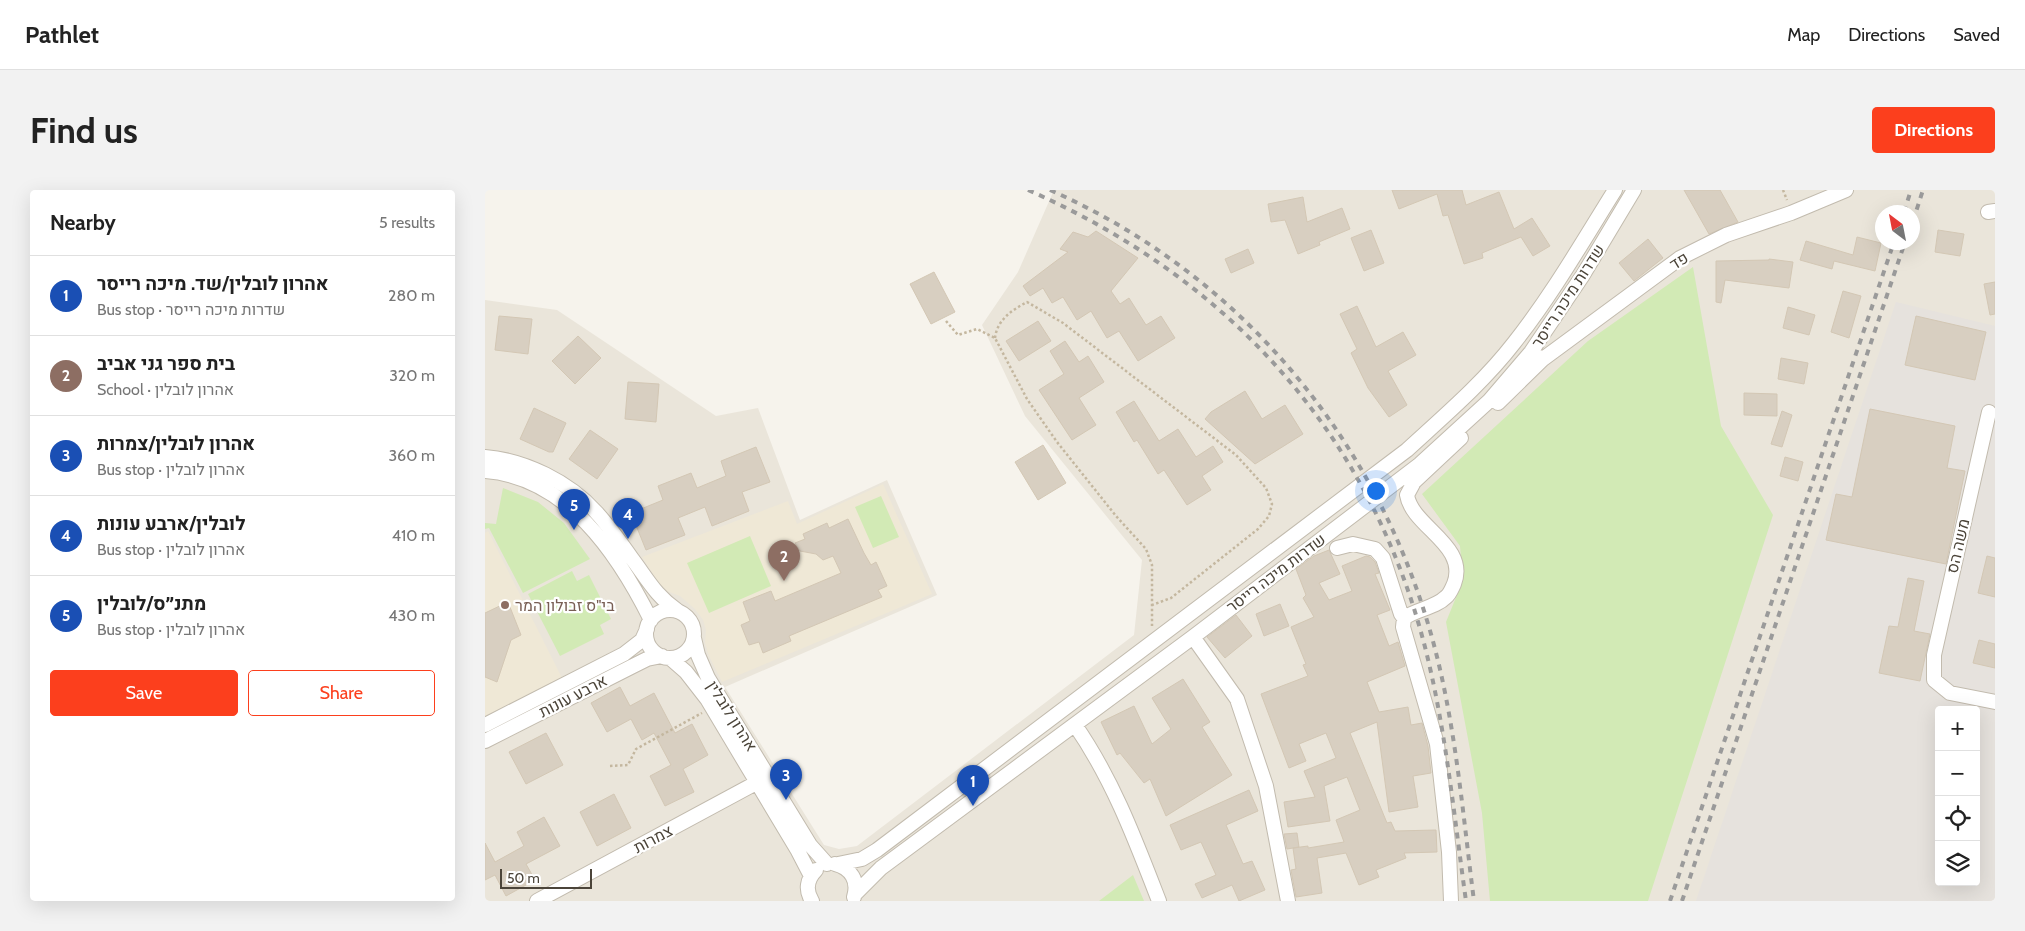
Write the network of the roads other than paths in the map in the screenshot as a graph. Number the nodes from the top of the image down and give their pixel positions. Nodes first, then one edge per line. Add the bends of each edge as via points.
1 (1615, 190) edge
2 (1634, 190) edge
3 (1846, 190) edge
4 (1537, 356) junction
5 (1989, 412) dead end
6 (485, 457) edge
7 (485, 471) edge
8 (1337, 548) dead end
9 (678, 611) junction
10 (1404, 618) junction
11 (649, 625) junction
12 (1193, 637) junction
13 (694, 638) junction
14 (666, 657) junction
15 (1995, 702) edge
16 (1075, 724) junction
17 (485, 725) edge
18 (485, 741) edge
19 (763, 780) junction
20 (833, 864) junction
21 (811, 876) junction
22 (807, 898) edge
23 (853, 898) edge
24 (537, 901) edge
25 (1159, 901) edge
26 (1288, 901) edge
27 (1451, 901) edge

1 - 20 street, שדרות מיכה רייסר via 1515,343 1473,390 1407,450 877,850 863,859
2 - 4 street, שדרות מיכה רייסר
3 - 4 street, פד via 1726,235 1680,258
4 - 10 street via 1409,489 1407,496 1411,508 1453,557 1456,578 1446,597
4 - 12 street, שדרות מיכה רייסר via 1420,464
5 - 15 street, משה הס via 1934,655 1934,680 1950,693
6 - 9 street via 540,472 583,499 610,528 659,596
7 - 11 street via 534,485 574,510 599,537 627,576
8 - 10 street via 1353,544 1375,549 1383,558
9 - 11 street via 663,611
9 - 13 street via 693,625
10 - 27 street via 1403,627 1437,744
11 - 14 street via 648,642 656,653
11 - 17 street, ארבע עונות via 642,640 623,654
12 - 16 street, שדרות מיכה רייסר
12 - 26 street via 1237,700 1266,786
13 - 14 street via 683,654
13 - 19 street, אהרון לובלין via 708,678
14 - 18 street, ארבע עונות via 647,659
14 - 19 street, אהרון לובלין via 687,672
16 - 23 street, שדרות מיכה רייסר via 881,868
16 - 25 street via 1094,752 1127,816
19 - 20 street, אהרון לובלין via 810,845
19 - 21 street, אהרון לובלין
19 - 24 street, צמרות
20 - 21 street via 821,866
20 - 23 street, אהרון לובלין via 851,872 855,879
21 - 22 street

